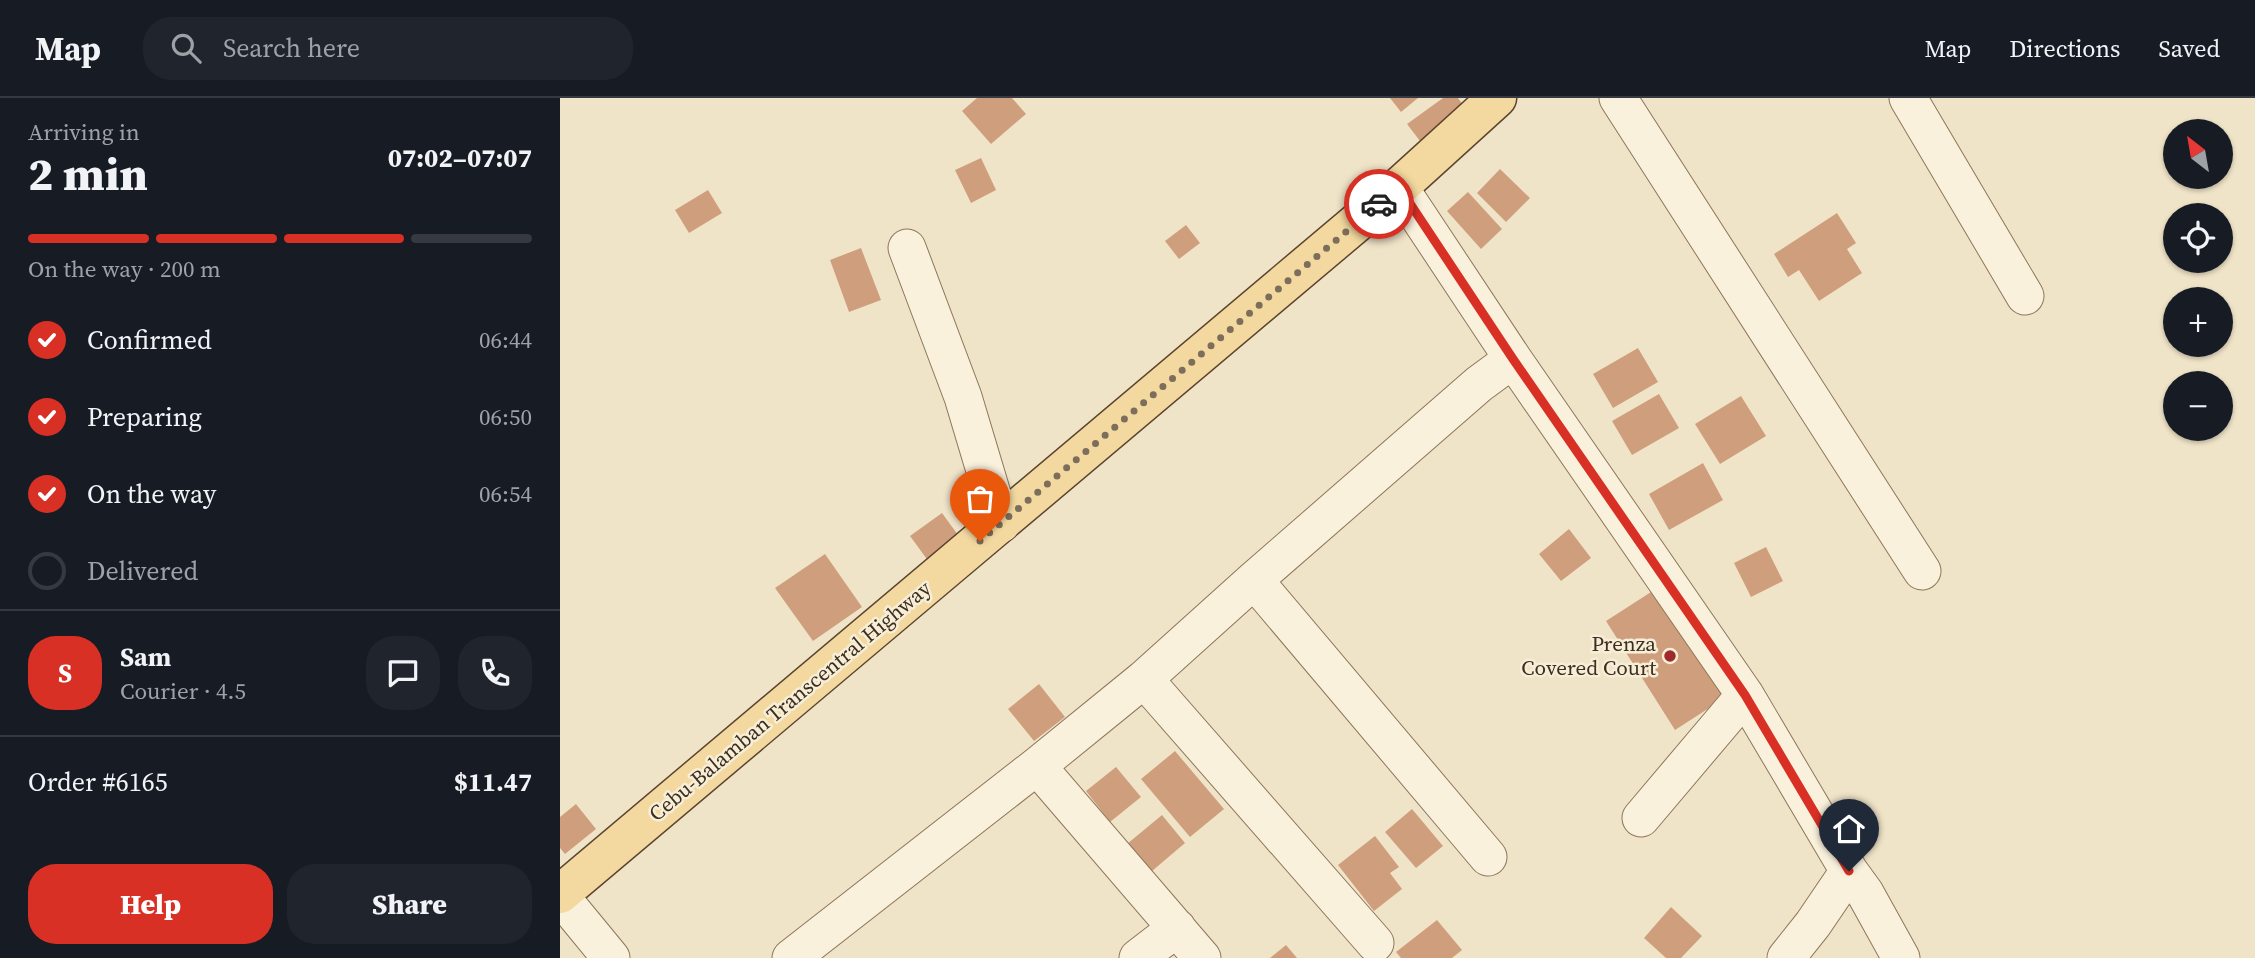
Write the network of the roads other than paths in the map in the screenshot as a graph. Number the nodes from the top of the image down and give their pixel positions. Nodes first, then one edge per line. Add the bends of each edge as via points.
1 (1497, 98) edge
2 (1618, 98) edge
3 (1908, 98) edge
4 (1399, 187) junction
5 (908, 248) dead end
6 (2025, 296) dead end
7 (1513, 359) junction
8 (1001, 524) junction
9 (1922, 571) dead end
10 (1254, 580) junction
11 (1144, 679) junction
12 (1745, 695) junction
13 (1037, 766) junction
14 (1641, 818) dead end
15 (1488, 857) dead end
16 (1849, 871) junction
17 (560, 895) edge
18 (1177, 928) junction
19 (1375, 943) dead end
20 (611, 958) edge
21 (791, 958) edge
22 (1138, 958) edge
23 (1202, 958) edge
24 (1786, 958) edge
25 (1901, 958) edge

1 - 4 main road, Cebu-Balamban Transcentral Highway
2 - 9 street
3 - 6 street
4 - 7 street
4 - 8 main road, Cebu-Balamban Transcentral Highway
5 - 8 street via 963,397
7 - 10 street
7 - 12 street
8 - 17 main road, Cebu-Balamban Transcentral Highway
10 - 11 street
10 - 15 street
11 - 13 street
11 - 19 street
12 - 14 street
12 - 16 street
13 - 18 street
13 - 21 street
16 - 24 street
16 - 25 street
17 - 20 street
18 - 22 street
18 - 23 street

